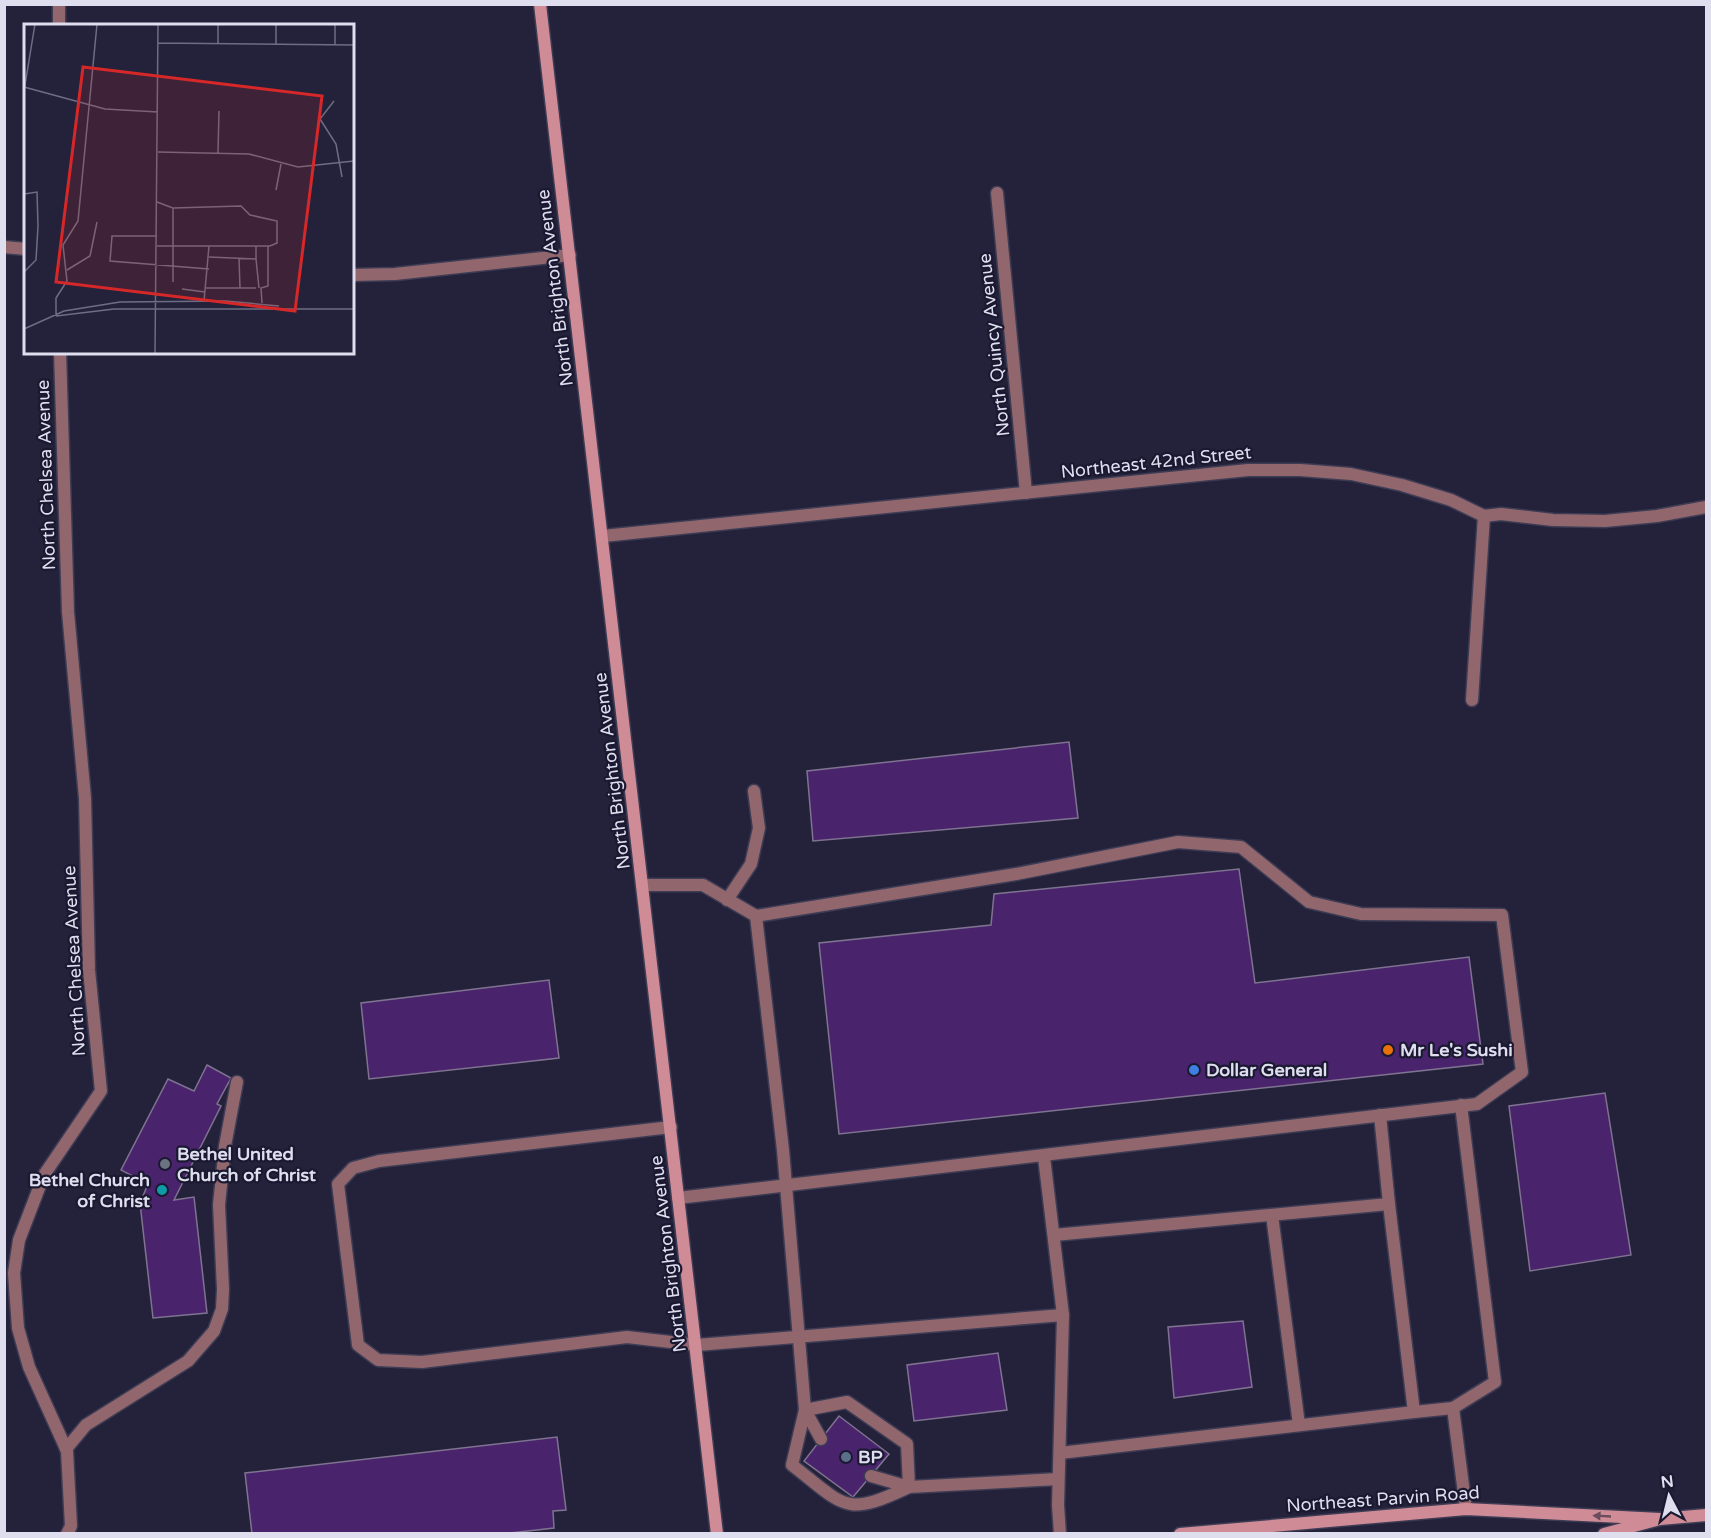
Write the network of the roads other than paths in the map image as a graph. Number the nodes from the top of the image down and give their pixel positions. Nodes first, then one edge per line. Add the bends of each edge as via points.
1 (59, 4) edge
2 (540, 4) edge
3 (59, 24) edge
4 (997, 193) dead end
5 (4, 247) edge
6 (24, 249) edge
7 (570, 255) junction
8 (354, 275) edge
9 (60, 354) edge
10 (1026, 493) junction
11 (1707, 507) edge
12 (1484, 516) junction
13 (603, 536) junction
14 (1472, 700) dead end
15 (754, 791) dead end
16 (643, 885) junction
17 (727, 900) junction
18 (756, 916) junction
19 (237, 1082) dead end
20 (1461, 1105) junction
21 (1380, 1115) junction
22 (671, 1127) junction
23 (1044, 1157) junction
24 (785, 1185) junction
25 (678, 1198) junction
26 (1389, 1204) junction
27 (1272, 1215) junction
28 (1054, 1235) junction
29 (1063, 1315) junction
30 (797, 1336) junction
31 (697, 1345) junction
32 (1453, 1408) junction
33 (805, 1410) junction
34 (1414, 1412) junction
35 (1299, 1425) junction
36 (821, 1439) dead end
37 (66, 1449) junction
38 (1060, 1453) junction
39 (871, 1476) dead end
40 (1058, 1479) junction
41 (909, 1487) junction
42 (1466, 1509) junction
43 (1707, 1515) edge
44 (1660, 1519) junction
45 (67, 1533) edge
46 (717, 1533) edge
47 (1060, 1533) edge
48 (1180, 1533) edge
49 (1604, 1533) edge

1 - 3 street
2 - 7 main road, North Brighton Avenue
4 - 10 street, North Quincy Avenue
5 - 6 street
7 - 8 street
7 - 13 main road, North Brighton Avenue
9 - 37 street, North Chelsea Avenue via 68,612 85,798 89,970 101,1091 44,1175 19,1240 14,1273 18,1328 29,1367
10 - 12 street, Northeast 42nd Street via 1248,470 1300,470 1402,484
10 - 13 street, Northeast 42nd Street
11 - 12 street, Northeast 42nd Street via 1605,521
12 - 14 street
13 - 16 main road, North Brighton Avenue
15 - 17 street via 759,828 751,864
16 - 17 street via 704,885
16 - 22 main road, North Brighton Avenue
17 - 18 street
18 - 20 street via 1016,874 1178,842 1241,847 1309,902 1361,914 1502,915 1522,1072 1477,1104
18 - 24 street
19 - 37 street via 219,1205 222,1299 214,1331 188,1361 86,1425
20 - 21 street
20 - 32 street via 1495,1382
21 - 23 street
21 - 26 street
22 - 25 main road, North Brighton Avenue
22 - 31 street via 379,1161 353,1168 338,1184 358,1345 378,1360 422,1362 627,1337
23 - 24 street
23 - 28 street
24 - 25 street
24 - 30 street via 795,1265
25 - 31 main road, North Brighton Avenue
26 - 27 street
26 - 34 street
27 - 28 street
27 - 35 street
28 - 29 street
29 - 30 street
29 - 38 street
30 - 31 street
30 - 33 street
31 - 46 main road, North Brighton Avenue
32 - 34 street
32 - 42 street
33 - 36 street
33 - 41 street via 847,1402 907,1444
33 - 41 street via 792,1465 843,1505 872,1504
34 - 35 street
35 - 38 street
37 - 45 street, North Chelsea Avenue via 71,1526
38 - 40 street
39 - 41 street
40 - 41 street
40 - 47 street
44 -> 42 main road, Northeast Parvin Road
42 - 48 main road, Northeast Parvin Road
43 - 44 main road, Northeast Parvin Road
44 - 49 main road, Northeast Parvin Road

